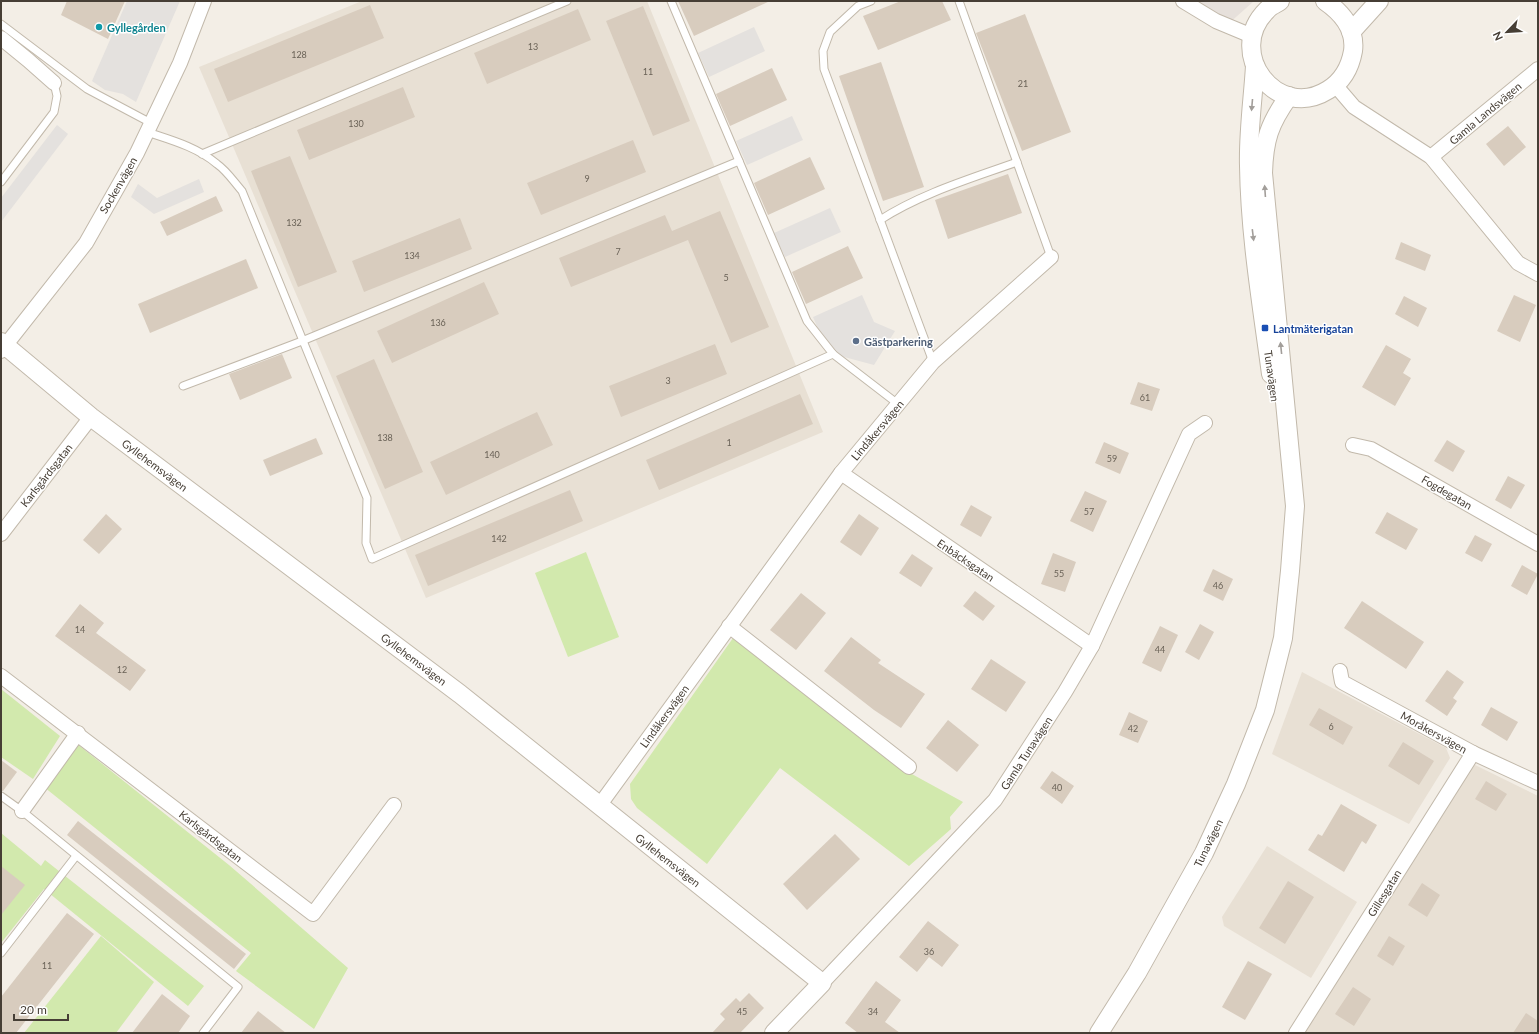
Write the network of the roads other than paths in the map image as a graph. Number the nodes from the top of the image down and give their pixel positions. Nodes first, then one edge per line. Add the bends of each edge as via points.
1 (204, 1) edge
2 (567, 1) edge
3 (671, 1) edge
4 (871, 1) edge
5 (959, 1) edge
6 (1184, 1) edge
7 (1280, 1) edge
8 (1324, 1) edge
9 (1379, 1) edge
10 (1, 24) edge
11 (1351, 32) junction
12 (1252, 36) junction
13 (1, 38) edge
14 (1255, 66) junction
15 (1538, 69) edge
16 (54, 83) joint
17 (1336, 86) junction
18 (1289, 96) junction
19 (149, 127) junction
20 (202, 154) junction
21 (1431, 157) junction
22 (739, 161) junction
23 (1016, 162) junction
24 (1, 182) edge
25 (880, 220) junction
26 (1051, 258) joint
27 (1538, 274) edge
28 (302, 341) junction
29 (3, 346) edge
30 (833, 354) junction
31 (933, 362) junction
32 (183, 386) dead end
33 (898, 404) junction
34 (91, 417) junction
35 (1205, 423) dead end
36 (1353, 445) dead end
37 (841, 473) junction
38 (1, 534) edge
39 (1538, 544) edge
40 (729, 626) junction
41 (1283, 638) junction
42 (1092, 646) junction
43 (1340, 670) dead end
44 (1, 676) edge
45 (78, 733) junction
46 (1473, 753) junction
47 (909, 767) dead end
48 (1538, 783) edge
49 (1, 796) edge
50 (394, 805) dead end
51 (599, 806) junction
52 (22, 811) junction
53 (76, 856) junction
54 (1, 953) edge
55 (822, 983) junction
56 (203, 1033) edge
57 (774, 1033) edge
58 (1099, 1033) edge
59 (1296, 1033) edge

1 - 19 street, Sockenvägen via 180,63
2 - 20 lane
3 - 22 lane
4 - 25 lane via 858,6 830,32 823,51 824,69
5 - 23 lane
6 - 12 street via 1216,21
7 - 12 street via 1267,9
8 - 11 street via 1336,8
9 - 11 street
10 - 19 lane via 87,89
11 - 17 street via 1354,47 1351,61 1346,74
12 - 14 street via 1251,51
13 - 16 street
14 - 18 street via 1262,79 1273,89
14 -> 41 street, Tunavägen via 1249,138 1253,227 1288,508
15 - 21 street, Gamla Landsvägen
16 - 24 lane via 57,96 54,112
17 - 18 street via 1322,95 1305,98
17 - 21 street via 1354,107
41 -> 18 street, Tunavägen via 1295,506 1263,173 1269,128
19 - 20 lane
19 - 29 street, Sockenvägen via 86,242
20 - 28 lane via 218,164 242,191
21 - 27 street via 1518,263
22 - 28 lane
22 - 30 lane via 807,321
23 - 25 lane via 930,193
23 - 26 lane
25 - 31 lane
26 - 31 street, Lindåkersvägen
28 - 30 lane via 367,498 366,542 372,559
28 - 32 lane
29 - 34 street, Gyllehemsvägen
30 - 33 lane
31 - 33 street, Lindåkersvägen
33 - 37 street, Lindåkersvägen
34 - 38 street, Karlsgårdsgatan
34 - 51 street, Gyllehemsvägen via 460,694
35 - 42 street, Gamla Tunavägen via 1189,434
36 - 39 street, Fogdegatan via 1371,449
37 - 40 street, Lindåkersvägen
37 - 42 street, Enbäcksgatan
40 - 47 street
40 - 51 street, Lindåkersvägen
41 - 58 street, Tunavägen via 1265,710 1236,784 1204,853 1137,973
42 - 55 street, Gamla Tunavägen via 995,800
43 - 46 street, Moråkersvägen via 1342,682
44 - 45 street, Karlsgårdsgatan
45 - 50 street, Karlsgårdsgatan via 313,914
45 - 52 street
46 - 48 street, Moråkersvägen
46 - 59 street, Gillesgatan
49 - 52 lane
51 - 55 street, Gyllehemsvägen
52 - 53 lane
53 - 54 lane
53 - 56 lane via 238,987
55 - 57 street, Gamla Tunavägen

